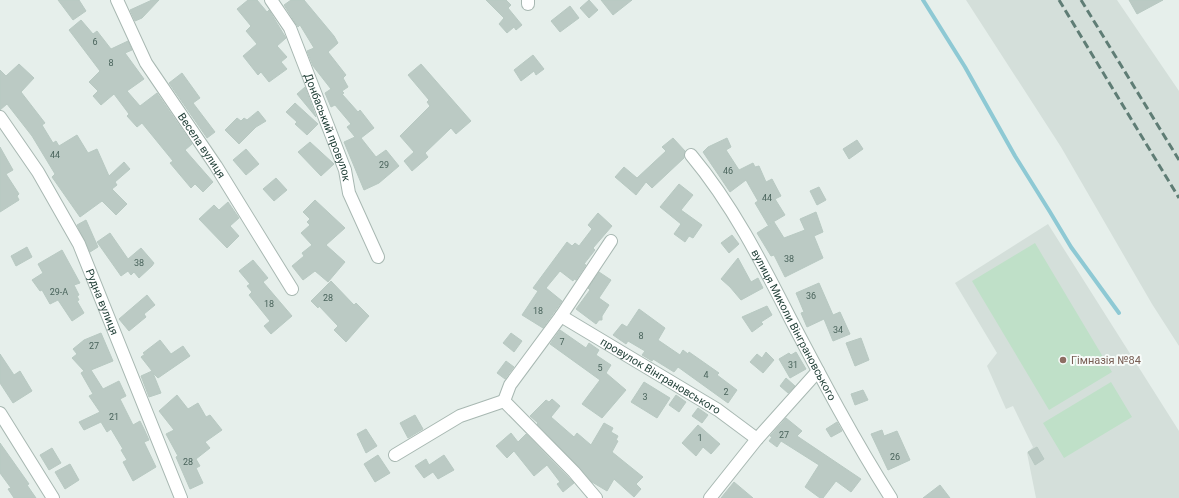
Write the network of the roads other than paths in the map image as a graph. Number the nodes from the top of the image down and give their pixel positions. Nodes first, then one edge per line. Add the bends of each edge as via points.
1 (117, 0) edge
2 (271, 0) edge
3 (0, 117) edge
4 (691, 155) dead end
5 (611, 241) dead end
6 (378, 257) dead end
7 (292, 289) dead end
8 (561, 316) junction
9 (818, 371) junction
10 (504, 401) junction
11 (0, 413) edge
12 (757, 439) junction
13 (395, 455) dead end
14 (53, 498) edge
15 (181, 498) edge
16 (596, 498) edge
17 (710, 498) edge
18 (891, 498) edge

1 - 7 street, Весела вулиця via 146,63 216,166
2 - 6 street, Донбаський провулок via 290,28 345,170 349,193
3 - 15 street, Рудна вулиця via 38,172 79,244
4 - 9 street, вулиця Миколи Вінграновського via 709,177 751,242
5 - 8 street
8 - 10 street via 510,385
8 - 12 street, провулок Вінграновського via 718,410
9 - 12 street
9 - 18 street, вулиця Миколи Вінграновського
10 - 13 street via 460,416
10 - 16 street
11 - 14 street
12 - 17 street

